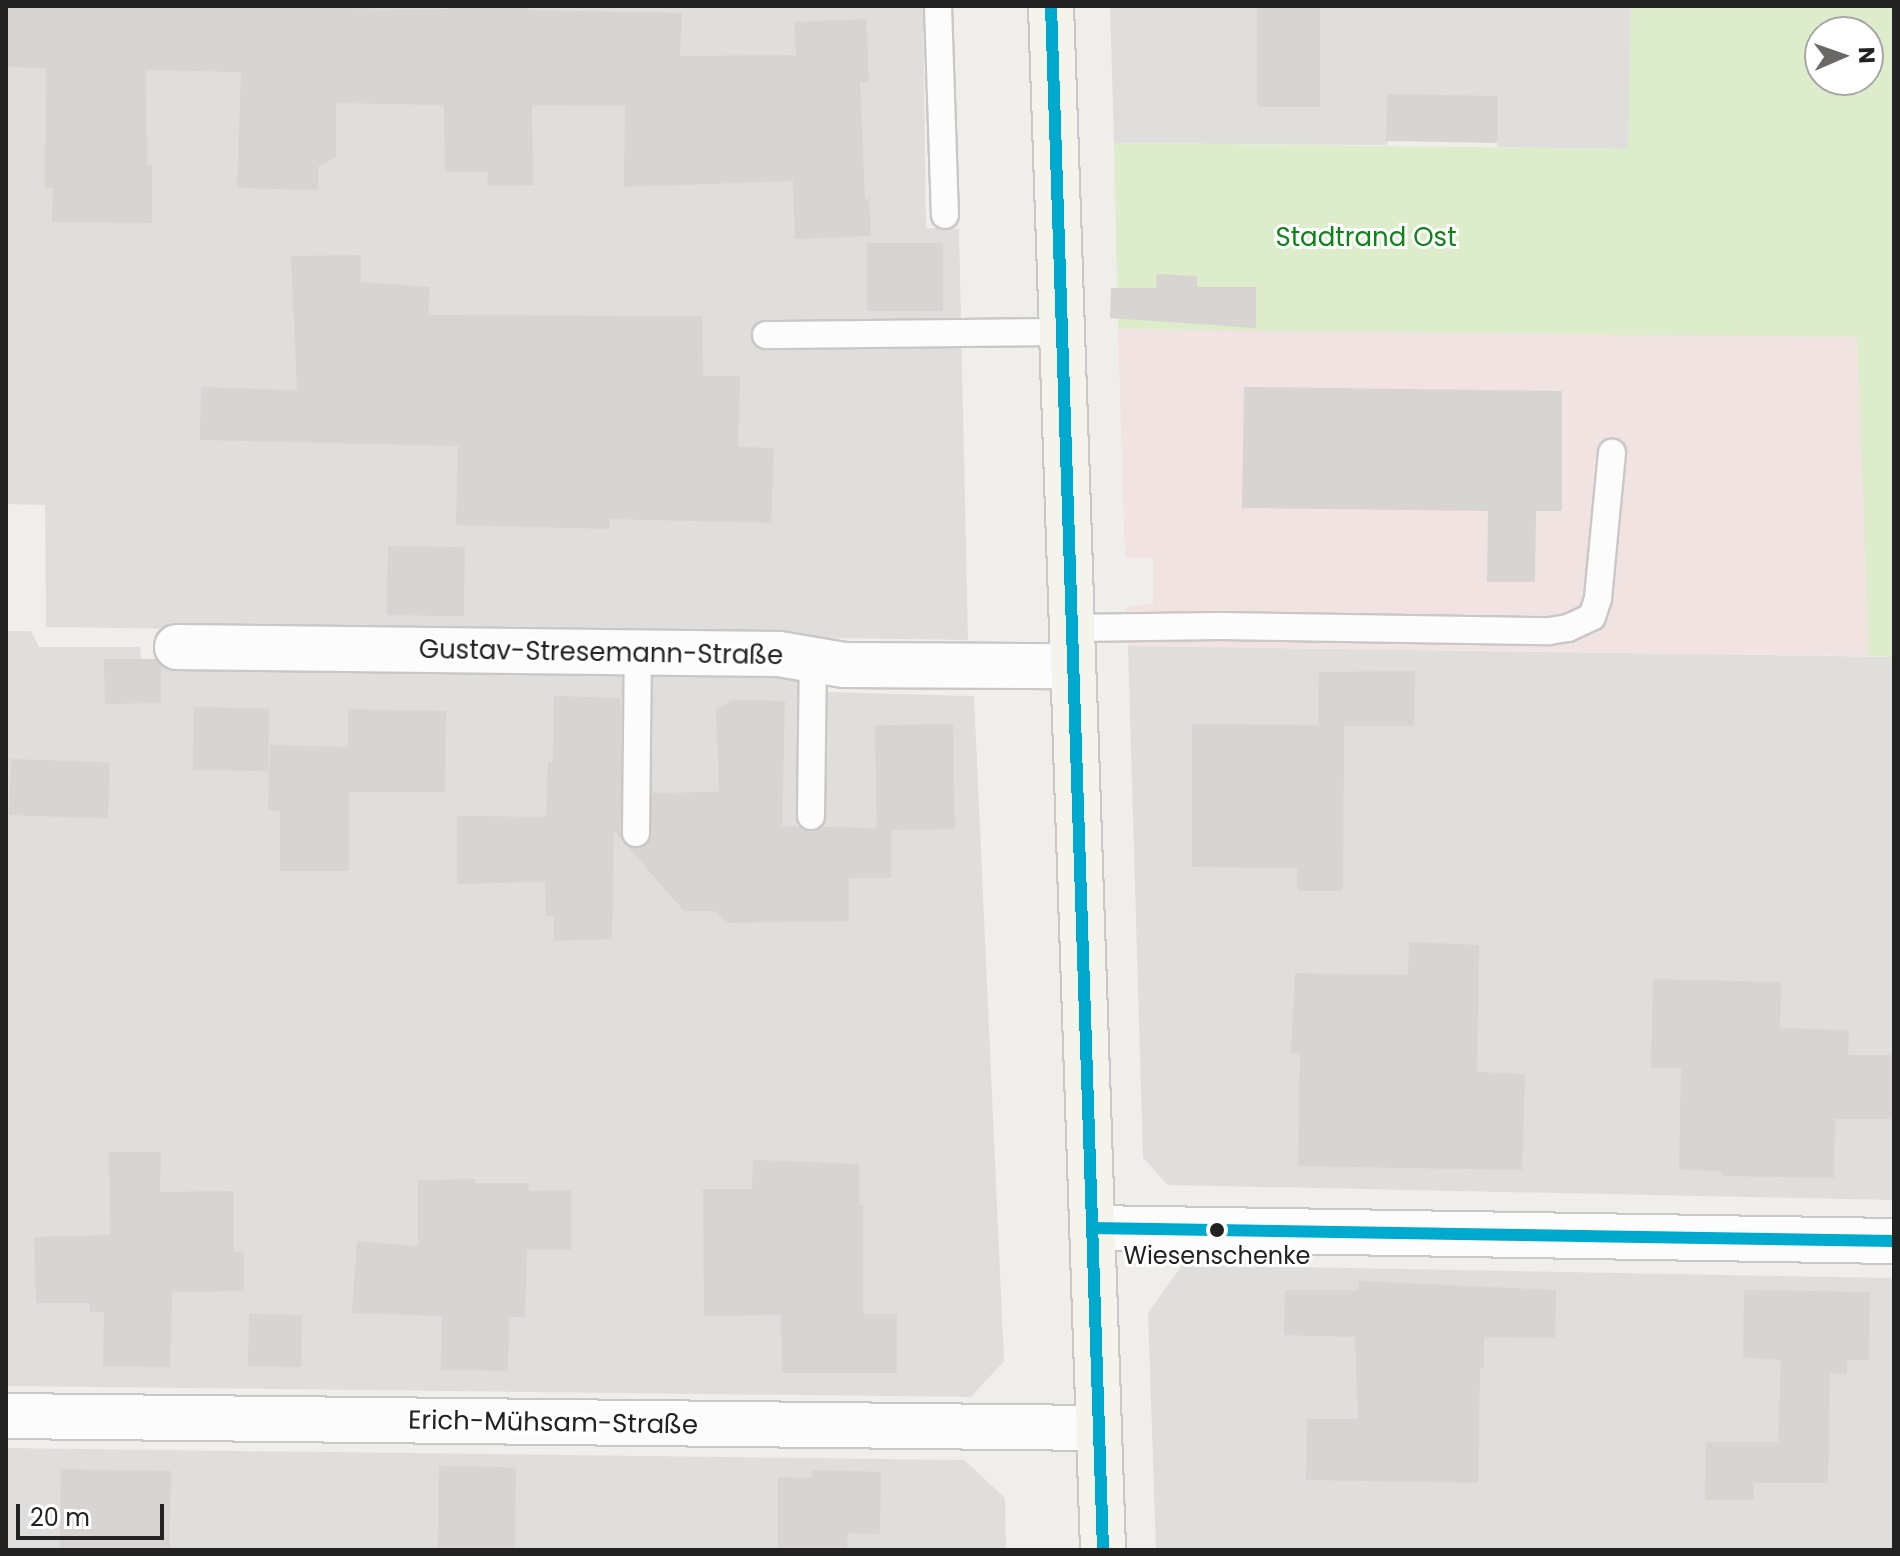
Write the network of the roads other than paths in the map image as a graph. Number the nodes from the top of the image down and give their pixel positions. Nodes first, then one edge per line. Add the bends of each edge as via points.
1 (938, 6) edge
2 (1051, 6) edge
3 (945, 215) dead end
4 (1062, 332) junction
5 (766, 335) dead end
6 (1612, 453) dead end
7 (177, 647) dead end
8 (1072, 647) junction
9 (638, 651) junction
10 (813, 661) junction
11 (811, 816) dead end
12 (636, 833) dead end
13 (1092, 1228) junction
14 (1894, 1241) edge
15 (6, 1416) edge
16 (1099, 1428) junction
17 (1103, 1550) edge

1 - 3 lane
2 - 4 main road
4 - 5 lane
4 - 8 main road
6 - 8 lane via 1598,598 1592,617 1568,628 1221,626
7 - 9 street, Gustav-Stresemann-Straße
8 - 10 street, Gustav-Stresemann-Straße via 844,665
8 - 13 main road
9 - 10 street, Gustav-Stresemann-Straße via 779,654
9 - 12 lane
10 - 11 lane
13 - 14 street
13 - 16 main road
15 - 16 street, Erich-Mühsam-Straße
16 - 17 main road

